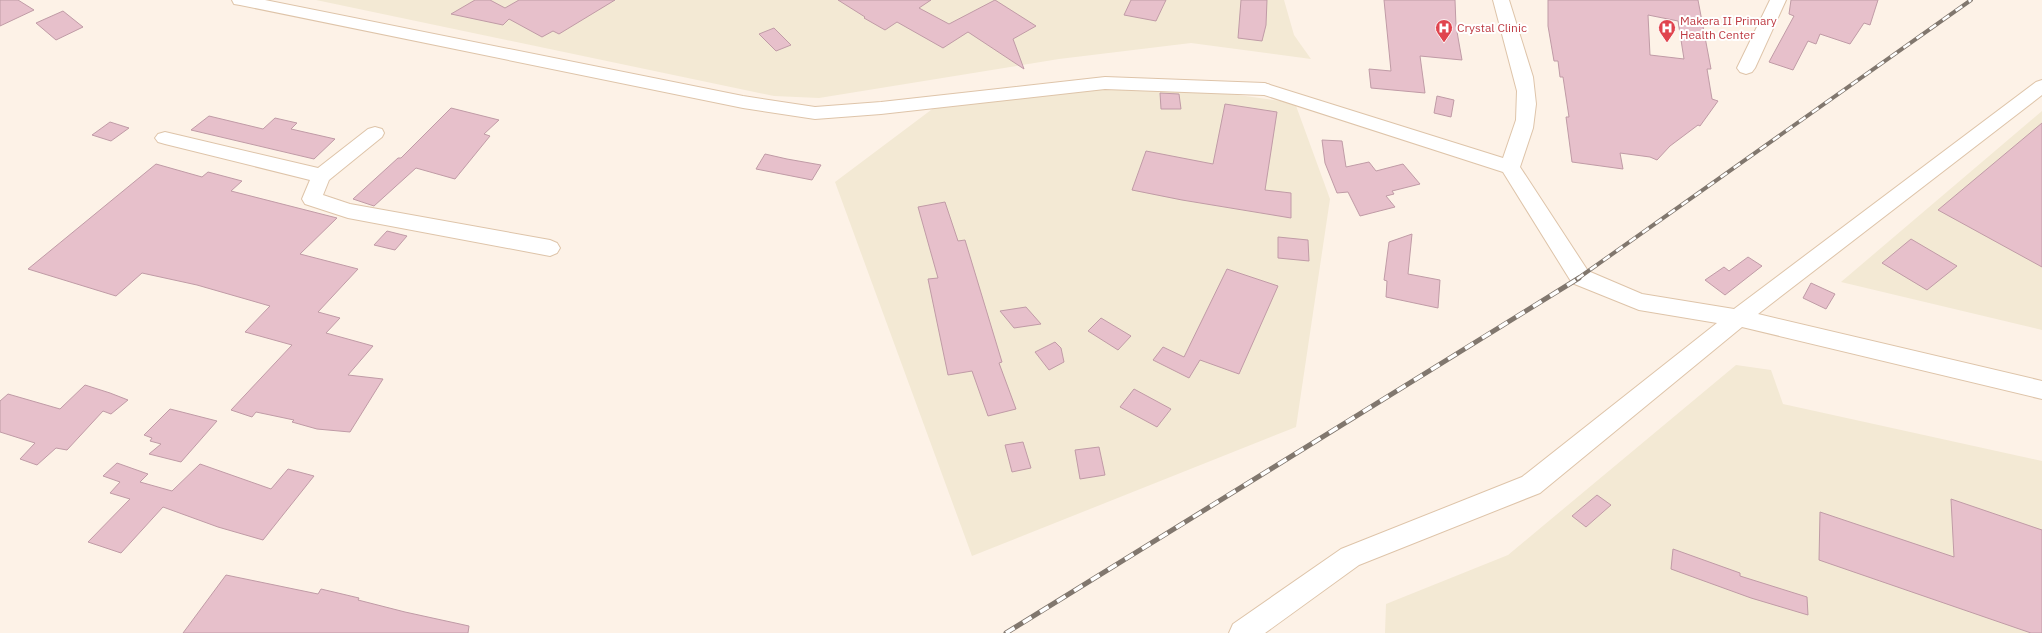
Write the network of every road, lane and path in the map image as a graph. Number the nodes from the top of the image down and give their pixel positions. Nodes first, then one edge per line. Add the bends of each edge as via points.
1 (240, 0) edge
2 (1501, 0) edge
3 (1778, 0) edge
4 (1746, 68) dead end
5 (2042, 86) edge
6 (375, 132) dead end
7 (165, 138) dead end
8 (1510, 167) junction
9 (321, 176) junction
10 (550, 248) dead end
11 (1738, 318) junction
12 (2042, 390) edge
13 (1243, 633) edge

1 - 8 street via 743,102 815,113 1105,83 1264,89
2 - 8 street via 1503,16 1523,74 1527,105
3 - 4 street
5 - 11 street
6 - 9 street
7 - 9 street
8 - 11 street via 1580,277 1639,302
9 - 10 street via 312,199 348,211
11 - 12 street
11 - 13 street via 1531,485 1350,557

